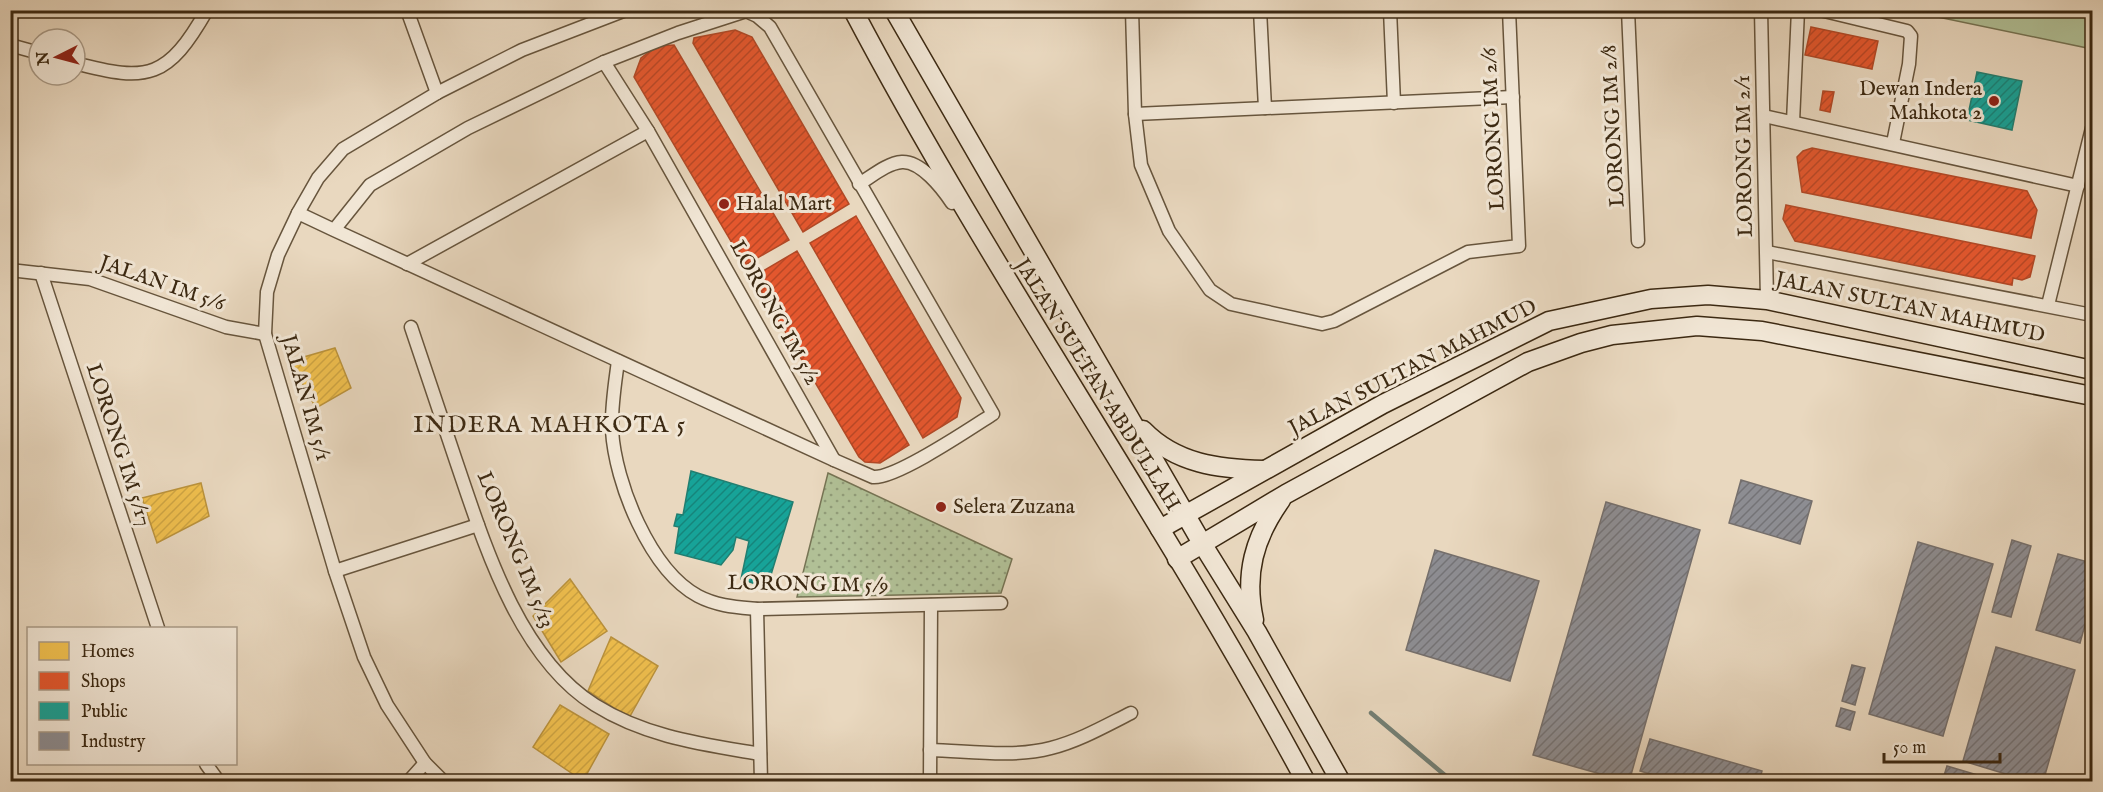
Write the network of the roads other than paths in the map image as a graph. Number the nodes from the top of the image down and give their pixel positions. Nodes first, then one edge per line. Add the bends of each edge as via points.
1 (15, 10) edge
2 (207, 10) edge
3 (407, 10) edge
4 (626, 10) edge
5 (853, 10) edge
6 (894, 10) edge
7 (1132, 10) edge
8 (1260, 10) edge
9 (1390, 10) edge
10 (1509, 10) edge
11 (1628, 10) edge
12 (1761, 10) edge
13 (1798, 10) edge
14 (1820, 10) edge
15 (10, 19) edge
16 (10, 45) edge
17 (27, 50) edge
18 (604, 62) junction
19 (87, 66) edge
20 (437, 93) junction
21 (1512, 97) junction
22 (1394, 103) junction
23 (1265, 108) junction
24 (1135, 114) junction
25 (1764, 116) junction
26 (1792, 122) junction
27 (2092, 128) edge
28 (648, 131) junction
29 (1893, 143) junction
30 (859, 184) junction
31 (2078, 186) junction
32 (298, 213) junction
33 (333, 230) junction
34 (1638, 241) dead end
35 (1767, 252) junction
36 (407, 264) junction
37 (10, 270) edge
38 (41, 273) junction
39 (1002, 276) junction
40 (1767, 300) junction
41 (2048, 305) junction
42 (2092, 315) edge
43 (411, 327) dead end
44 (265, 334) junction
45 (618, 361) junction
46 (2092, 370) edge
47 (2092, 396) edge
48 (1130, 416) junction
49 (834, 460) junction
50 (1266, 470) junction
51 (1286, 494) junction
52 (1186, 515) junction
53 (478, 525) junction
54 (1160, 529) junction
55 (1203, 545) junction
56 (1177, 559) junction
57 (335, 572) junction
58 (1001, 603) dead end
59 (931, 606) junction
60 (757, 609) junction
61 (158, 627) edge
62 (1257, 632) junction
63 (1131, 713) dead end
64 (930, 750) junction
65 (760, 754) junction
66 (425, 763) junction
67 (207, 765) edge
68 (1299, 779) edge
69 (219, 782) edge
70 (408, 782) edge
71 (444, 782) edge
72 (761, 782) edge
73 (930, 782) edge
74 (1341, 782) edge

1 - 15 street
2 - 19 street via 189,42 172,61 154,71 114,73
3 - 20 street
4 - 20 street, JALAN IM 5/1 via 522,50
5 - 39 main road, JALAN SULTAN ABDULLAH
6 - 48 main road, JALAN SULTAN ABDULLAH
7 - 24 street
8 - 23 street
9 - 22 street
10 - 21 street, LORONG IM 2/6
11 - 34 street, LORONG IM 2/8
12 - 25 street, LORONG IM 2/1
13 - 26 street
14 - 29 street via 1907,31 1911,36
16 - 17 street
18 - 28 street, LORONG IM 5/2
18 - 30 street via 746,11 757,16 770,27
18 - 33 street via 468,128 370,185
20 - 32 street, JALAN IM 5/1 via 343,149 318,178
21 - 22 street
21 - 24 street, LORONG IM 2/6 via 1519,246 1468,252 1322,324 1231,304 1210,290 1169,231 1141,165
22 - 23 street
23 - 24 street
25 - 26 street
25 - 35 street, LORONG IM 2/1
26 - 29 street
27 - 31 street
28 - 36 street
28 - 49 street, LORONG IM 5/2
29 - 31 street
30 - 39 street via 892,164 912,164 941,186
30 - 49 street via 993,414 916,460 876,478
31 - 41 street
32 - 33 street
32 - 44 street, JALAN IM 5/1 via 278,255 267,292
33 - 36 street
35 - 40 street, LORONG IM 2/1
35 - 41 street
36 - 45 street
37 - 38 street, JALAN IM 5/6
38 - 44 street, JALAN IM 5/6 via 108,283 173,310 226,327
38 - 61 street, LORONG IM 5/17
39 - 54 main road, JALAN SULTAN ABDULLAH
40 - 46 main road, JALAN SULTAN MAHMUD
40 - 50 main road, JALAN SULTAN MAHMUD via 1708,295 1651,299 1549,321 1383,404
41 - 42 street
43 - 53 street, LORONG IM 5/13
44 - 57 street, JALAN IM 5/1
45 - 49 street
45 - 60 street, LORONG IM 5/9 via 613,406 616,457 623,485 652,550 680,584 699,596 720,605
47 - 51 main road via 1784,334 1697,326 1654,329 1581,343 1528,362
48 - 50 main road via 1151,438 1183,457 1206,466
48 - 52 main road, JALAN SULTAN ABDULLAH
50 - 52 main road, JALAN SULTAN MAHMUD
51 - 55 main road
51 - 62 main road via 1262,530 1252,555 1250,594
52 - 54 main road, JALAN SULTAN MAHMUD
52 - 55 main road, JALAN SULTAN ABDULLAH
53 - 57 street
53 - 65 street, LORONG IM 5/13 via 517,614 541,654 564,681 595,705 629,723 664,736
54 - 56 main road, JALAN SULTAN ABDULLAH
55 - 56 main road
55 - 62 main road, JALAN SULTAN ABDULLAH
56 - 68 main road, JALAN SULTAN ABDULLAH
57 - 66 street, JALAN IM 5/1 via 364,657 387,705
58 - 59 street, LORONG IM 5/9
59 - 60 street, LORONG IM 5/9
59 - 64 street
60 - 65 street
62 - 74 main road, JALAN SULTAN ABDULLAH
63 - 64 street via 1049,749 1024,753
64 - 73 street
65 - 72 street
66 - 70 street
66 - 71 street, JALAN IM 5/1
67 - 69 street

